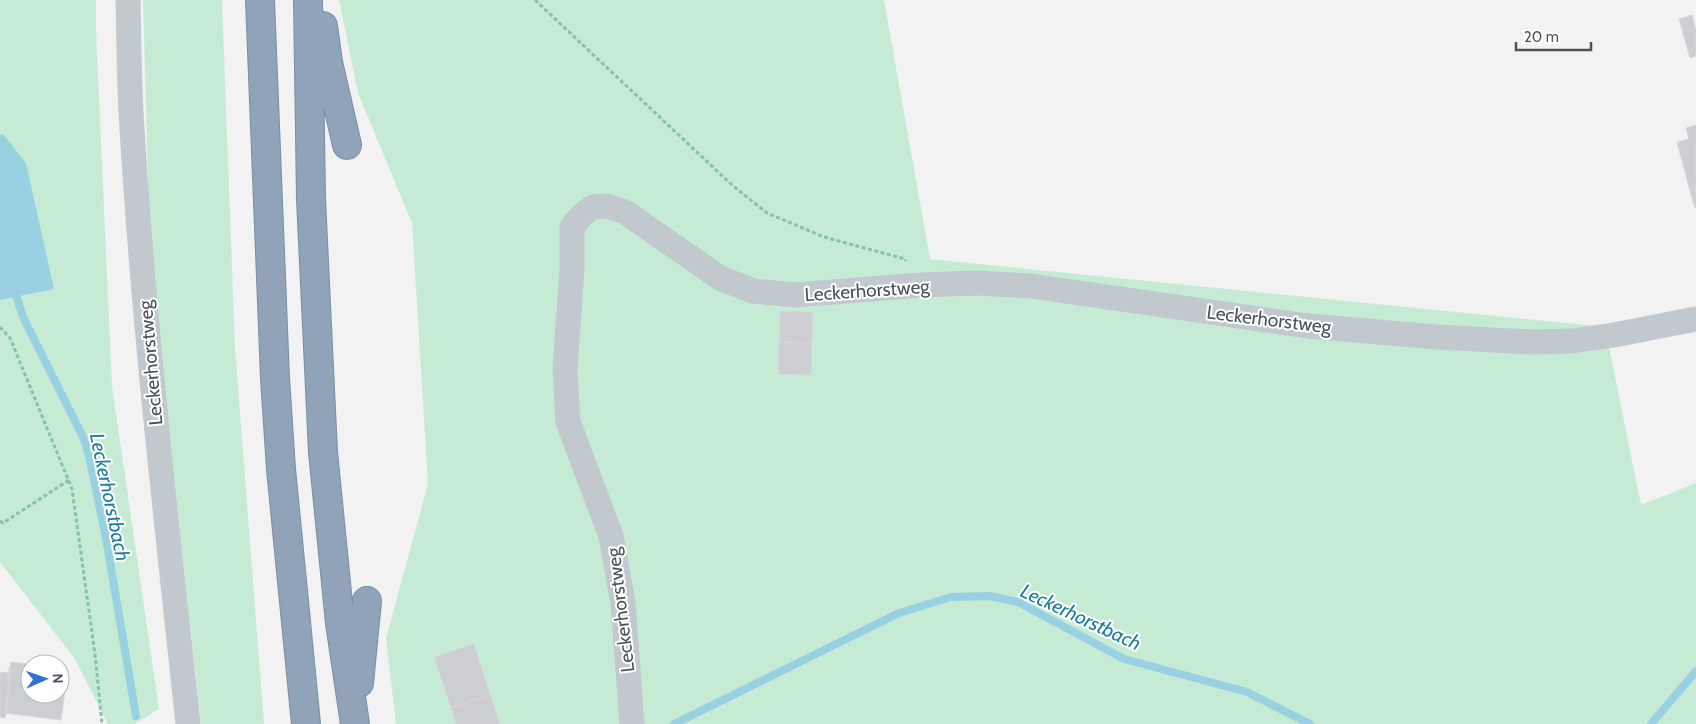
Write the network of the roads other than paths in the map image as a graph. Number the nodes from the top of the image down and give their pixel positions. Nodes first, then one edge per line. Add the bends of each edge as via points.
1 (128, 0) edge
2 (260, 0) edge
3 (308, 0) edge
4 (320, 0) edge
5 (346, 145) dead end
6 (1696, 319) edge
7 (367, 601) dead end
8 (188, 724) edge
9 (306, 724) edge
10 (355, 724) edge
11 (632, 724) edge

1 - 8 street, Leckerhorstweg via 132,127 142,269
2 - 9 highway via 281,469
3 - 10 highway via 311,199 323,452 340,623
4 - 5 highway via 328,62
6 - 11 street, Leckerhorstweg via 1572,341 1532,342 1308,326 1031,286 921,285 795,295 753,291 720,278 624,212 607,206 592,207 572,227 565,370 568,422 611,536 623,603
7 - 10 highway

